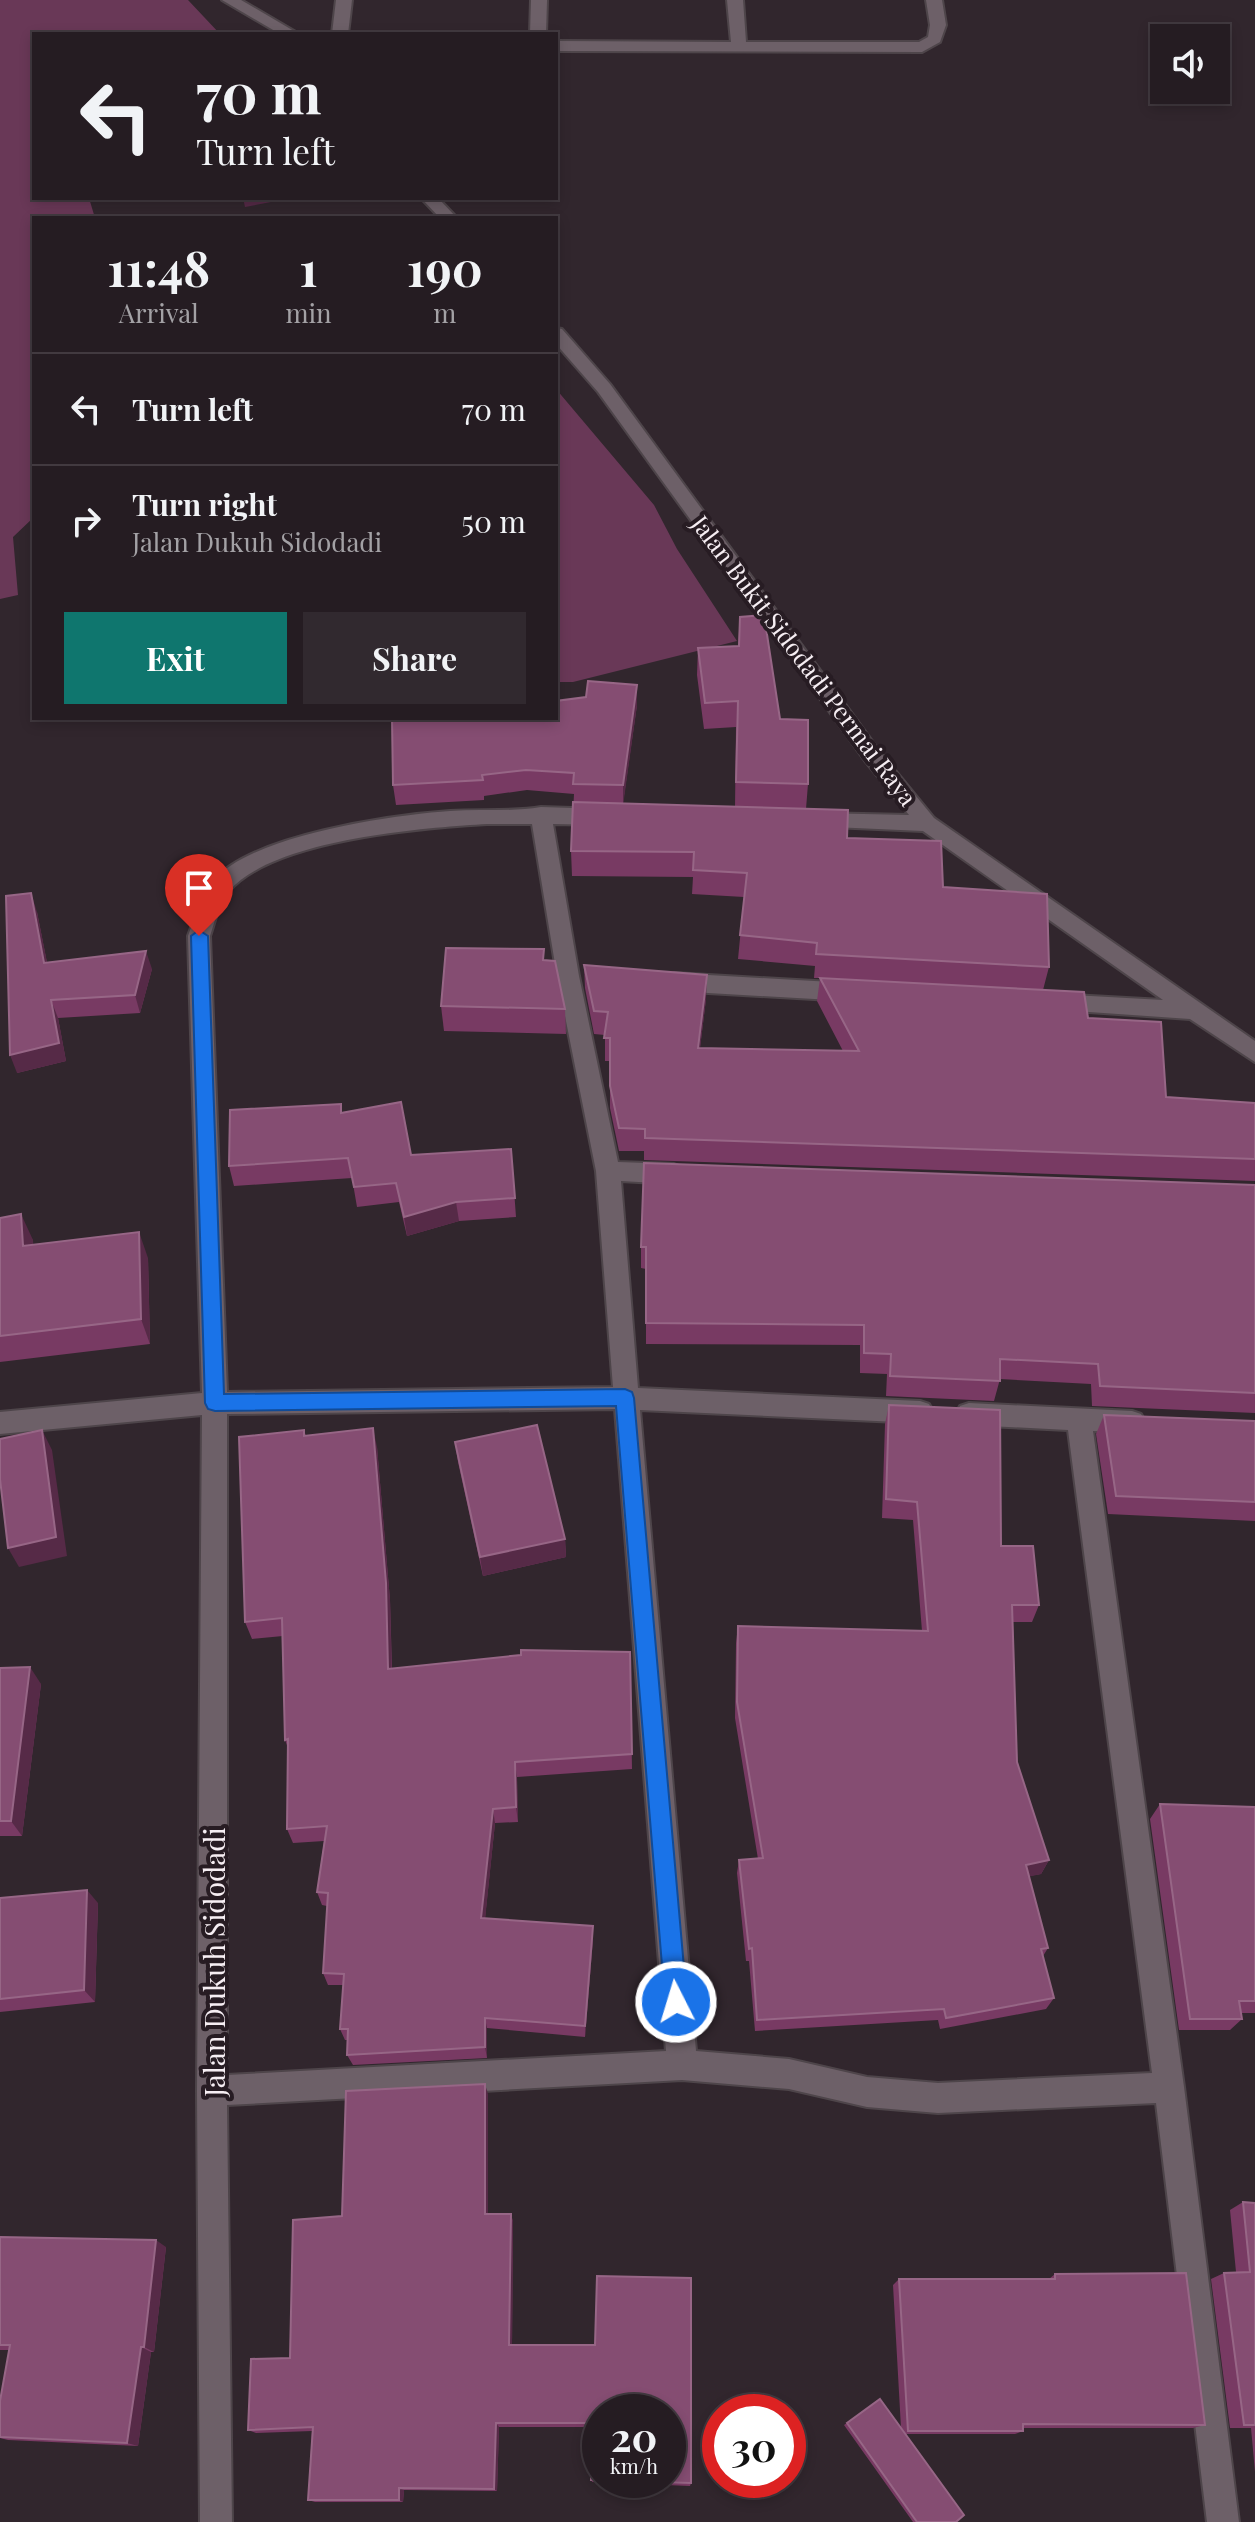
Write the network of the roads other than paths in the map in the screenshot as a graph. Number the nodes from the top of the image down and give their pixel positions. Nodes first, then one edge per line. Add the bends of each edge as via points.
1 (230, 0) edge
2 (344, 0) edge
3 (539, 0) edge
4 (735, 0) edge
5 (934, 0) edge
6 (287, 32) edge
7 (340, 32) edge
8 (538, 32) edge
9 (558, 46) edge
10 (739, 46) junction
11 (431, 200) edge
12 (447, 216) edge
13 (558, 335) edge
14 (541, 815) junction
15 (618, 817) edge
16 (788, 820) edge
17 (927, 823) junction
18 (647, 981) edge
19 (867, 993) edge
20 (1040, 1002) edge
21 (1197, 1011) junction
22 (1255, 1053) edge
23 (608, 1171) junction
24 (703, 1175) edge
25 (625, 1398) junction
26 (215, 1403) junction
27 (1079, 1420) junction
28 (0, 1423) edge
29 (1152, 1423) edge
30 (682, 2065) junction
31 (1169, 2087) junction
32 (212, 2091) junction
33 (216, 2522) edge
34 (1223, 2522) edge

1 - 6 street
2 - 7 street
3 - 8 street
4 - 10 street
5 - 10 street via 935,39 922,47
9 - 10 street
11 - 12 street
13 - 17 street, Jalan Bukit Sidodadi Permai Raya via 604,388 873,757
14 - 15 street
14 - 23 street via 576,977
14 - 26 street, Jalan Dukuh Sidodadi via 345,831 254,861 223,883 211,904 199,936
16 - 17 street
17 - 21 street, Jalan Bukit Sidodadi Permai Raya
18 - 19 street
20 - 21 street
21 - 22 street, Jalan Bukit Sidodadi Permai Raya
23 - 24 street
23 - 25 street
25 - 26 street
25 - 27 street
25 - 30 street
26 - 28 street
26 - 32 street, Jalan Dukuh Sidodadi
27 - 29 street
27 - 31 street
30 - 31 street via 789,2074 867,2092 938,2098
30 - 32 street
31 - 34 street
32 - 33 street, Jalan Dukuh Sidodadi

